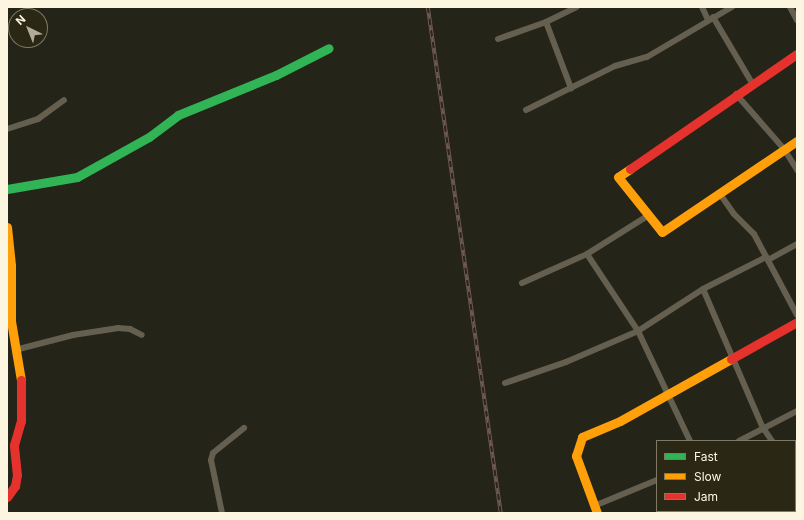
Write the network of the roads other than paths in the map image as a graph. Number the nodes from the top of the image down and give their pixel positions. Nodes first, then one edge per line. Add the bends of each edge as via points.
1 (558, 7) edge
2 (577, 7) edge
3 (702, 7) edge
4 (732, 7) edge
5 (790, 7) edge
6 (561, 15) junction
7 (711, 18) junction
8 (797, 20) edge
9 (546, 22) junction
10 (498, 39) dead end
11 (329, 48) dead end
12 (797, 54) edge
13 (752, 83) junction
14 (571, 88) junction
15 (736, 94) junction
16 (64, 100) dead end
17 (526, 110) dead end
18 (7, 129) edge
19 (797, 142) edge
20 (784, 149) junction
21 (797, 170) edge
22 (7, 189) edge
23 (720, 194) junction
24 (649, 215) junction
25 (7, 227) edge
26 (797, 244) edge
27 (587, 254) junction
28 (767, 259) junction
29 (522, 283) dead end
30 (704, 289) junction
31 (797, 315) edge
32 (797, 322) edge
33 (638, 331) junction
34 (142, 335) dead end
35 (16, 350) junction
36 (733, 358) junction
37 (505, 383) dead end
38 (666, 393) junction
39 (797, 411) edge
40 (244, 428) dead end
41 (763, 428) junction
42 (690, 440) edge
43 (741, 440) edge
44 (771, 440) edge
45 (656, 480) edge
46 (7, 497) edge
47 (595, 510) edge
48 (222, 513) edge

1 - 6 street
2 - 6 street
3 - 7 street
4 - 7 street
5 - 8 street
6 - 9 street
7 - 13 street
7 - 14 street via 647,57 616,66
9 - 10 street
9 - 14 street
11 - 22 street via 276,75 174,118 149,137 77,177
12 - 13 street
13 - 15 street
14 - 17 street
15 - 20 street
15 - 24 street via 618,177
16 - 18 street via 38,119
19 - 20 street
20 - 21 street
20 - 23 street
23 - 24 street via 662,232
23 - 28 street via 754,234
24 - 27 street
25 - 35 street via 11,266 11,321
26 - 28 street
27 - 29 street
27 - 33 street
28 - 30 street
28 - 31 street
30 - 33 street
30 - 36 street
32 - 36 street
33 - 37 street via 566,362
33 - 38 street
34 - 35 street via 130,329 118,328 73,335
35 - 46 street via 21,421 14,445 17,475 15,486
36 - 38 street
36 - 41 street
38 - 42 street
38 - 47 street via 620,421 582,437 576,456
39 - 41 street
40 - 48 street via 219,446 211,460
41 - 43 street
41 - 44 street
45 - 47 street

